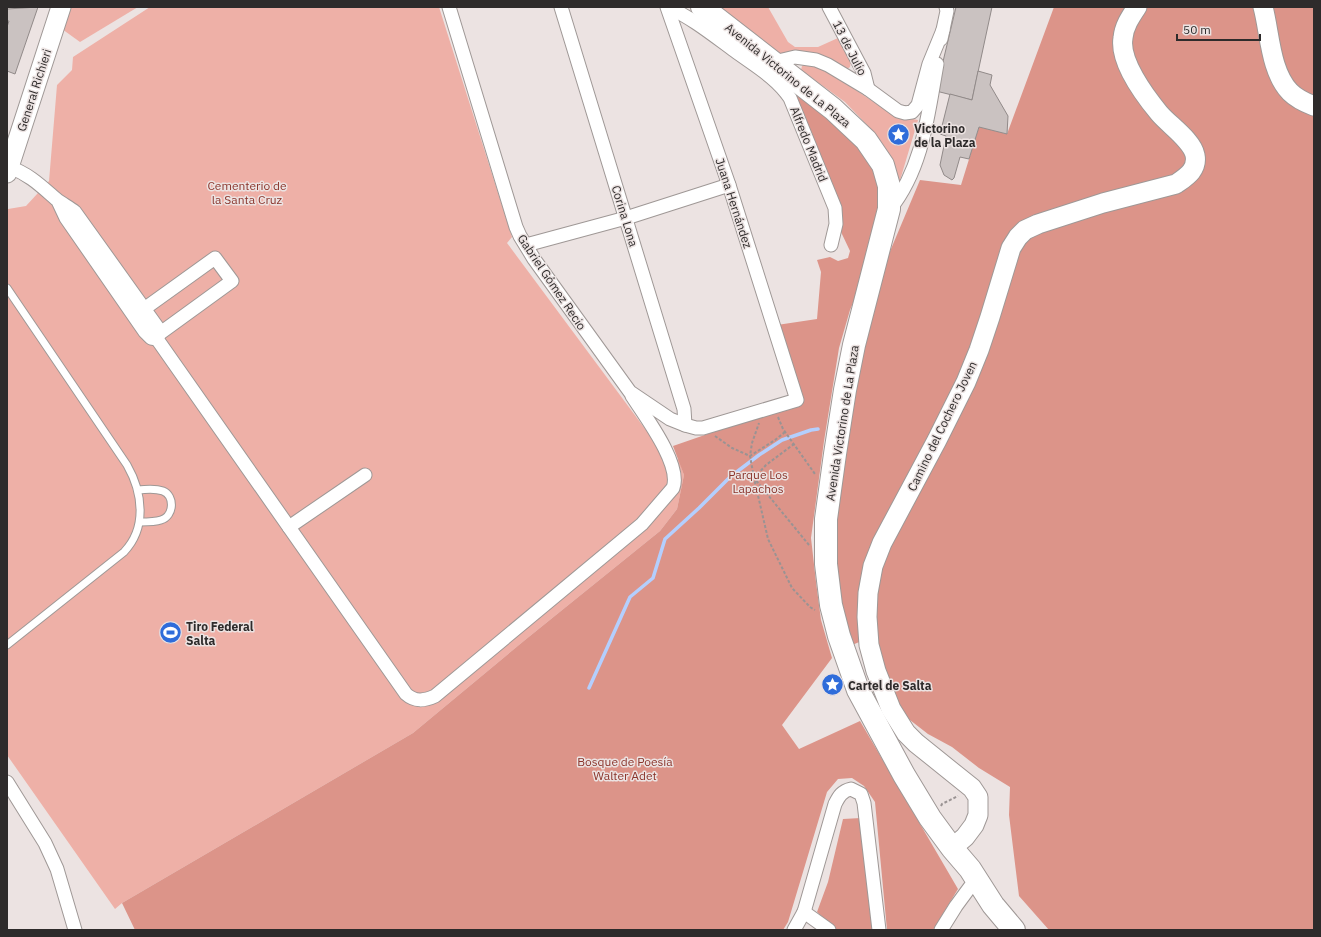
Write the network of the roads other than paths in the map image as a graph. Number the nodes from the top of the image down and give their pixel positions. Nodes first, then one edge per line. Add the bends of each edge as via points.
1 (61, 7) edge
2 (449, 7) edge
3 (561, 7) edge
4 (668, 7) edge
5 (702, 7) edge
6 (829, 7) edge
7 (946, 7) edge
8 (1137, 7) edge
9 (1263, 7) edge
10 (942, 30) junction
11 (774, 62) junction
12 (868, 89) junction
13 (1314, 106) edge
14 (8, 170) edge
15 (729, 185) junction
16 (58, 201) junction
17 (889, 209) junction
18 (626, 218) junction
19 (831, 245) dead end
20 (526, 246) junction
21 (7, 288) edge
22 (144, 309) junction
23 (158, 337) junction
24 (630, 392) junction
25 (685, 425) junction
26 (703, 428) joint
27 (365, 475) dead end
28 (138, 490) junction
29 (140, 522) junction
30 (290, 528) junction
31 (7, 645) edge
32 (7, 782) edge
33 (952, 848) junction
34 (970, 887) junction
35 (804, 912) junction
36 (75, 930) edge
37 (794, 930) edge
38 (829, 930) edge
39 (879, 930) edge
40 (942, 930) edge
41 (1000, 930) edge
42 (1014, 930) edge

1 - 14 street, General Richieri
2 - 20 street, Gabriel Gómez Recio via 516,227
3 - 18 street, Corina Lona
4 - 15 street, Juana Hernández
4 - 19 street, Alfredo Madrid via 686,15 770,76 790,98 835,208 836,224
5 - 11 highway, Avenida Victorino de La Plaza
6 - 12 street, 13 de Julio via 864,73
7 - 10 street
8 - 33 street, Camino del Cochero Joven via 1122,38 1124,55 1143,92 1159,114 1190,146 1195,155 1193,170 1176,184 1103,203 1038,224 1025,230 1018,237 1010,248 990,317 966,382 882,543 873,566 868,593 869,645 891,709 906,733 972,788 978,797 978,815 974,825
9 - 13 street via 1268,37 1280,78 1290,92
10 - 12 street via 929,64 918,105 912,112 898,111
10 - 17 street via 917,160 900,196
11 - 12 street via 796,57 816,60
11 - 17 highway, Avenida Victorino de La Plaza via 833,109 866,140 883,165 890,186
14 - 16 street via 19,170 40,184
15 - 18 street
15 - 26 street, Juana Hernández via 797,400
16 - 22 street via 75,212
16 - 23 street via 66,218 145,332 151,338
17 - 33 highway, Avenida Victorino de La Plaza via 845,390 826,519 826,564 834,618 858,690 927,815
18 - 20 street
18 - 25 street, Corina Lona via 684,409
20 - 24 street, Gabriel Gómez Recio
21 - 28 lane via 127,465
22 - 23 street via 158,328
22 - 23 street via 215,258 232,281
23 - 30 street
24 - 25 street, Gabriel Gómez Recio via 670,419
24 - 30 street via 670,460 675,477 673,488 642,524 435,696 428,699 411,698 406,694
25 - 26 street, Gabriel Gómez Recio
27 - 30 street
28 - 29 lane
28 - 29 lane via 164,491 171,500 172,507 167,517 161,520
29 - 31 lane via 131,545 124,552
32 - 36 street via 37,828 57,869
33 - 34 highway via 960,873
33 - 42 highway, Avenida Victorino de La Plaza
34 - 40 street
34 - 41 highway
35 - 37 street
35 - 38 street
35 - 39 street via 835,804 840,794 851,789 861,794 864,803

